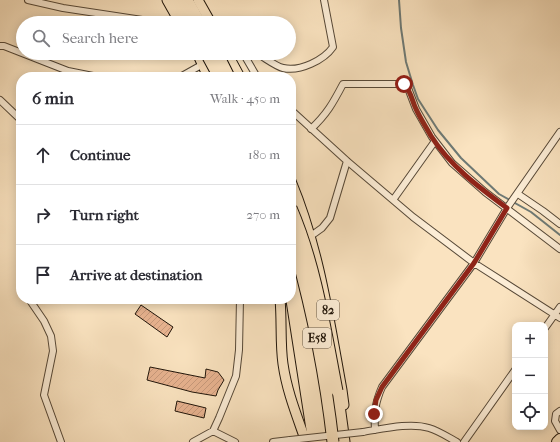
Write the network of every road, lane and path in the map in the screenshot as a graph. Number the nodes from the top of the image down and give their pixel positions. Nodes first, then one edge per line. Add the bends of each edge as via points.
1 (28, 0) edge
2 (166, 0) edge
3 (176, 0) edge
4 (187, 0) edge
5 (198, 0) edge
6 (324, 0) edge
7 (116, 16) edge
8 (176, 16) edge
9 (185, 16) edge
10 (196, 16) edge
11 (207, 16) edge
12 (0, 46) edge
13 (16, 51) edge
14 (40, 60) edge
15 (201, 60) edge
16 (210, 60) edge
17 (211, 60) edge
18 (220, 60) edge
19 (230, 60) edge
20 (247, 60) edge
21 (269, 60) edge
22 (203, 64) junction
23 (73, 72) edge
24 (189, 72) edge
25 (206, 72) edge
26 (216, 72) edge
27 (226, 72) edge
28 (237, 72) edge
29 (254, 72) edge
30 (0, 100) edge
31 (296, 114) edge
32 (16, 115) edge
33 (311, 128) junction
34 (560, 132) edge
35 (435, 141) junction
36 (347, 162) junction
37 (296, 193) edge
38 (518, 194) junction
39 (393, 200) junction
40 (507, 208) junction
41 (296, 222) edge
42 (560, 224) edge
43 (311, 236) junction
44 (296, 244) edge
45 (560, 249) edge
46 (296, 251) edge
47 (474, 263) junction
48 (296, 287) edge
49 (32, 304) edge
50 (240, 304) edge
51 (280, 304) edge
52 (293, 304) edge
53 (560, 308) edge
54 (557, 317) edge
55 (548, 325) edge
56 (512, 374) edge
57 (560, 411) edge
58 (375, 430) junction
59 (560, 430) edge
60 (213, 431) junction
61 (560, 440) edge
62 (61, 442) edge
63 (193, 442) edge
64 (235, 442) edge
65 (273, 442) edge
66 (306, 442) edge
67 (314, 442) edge
68 (323, 442) edge
69 (333, 442) edge
70 (345, 442) edge
71 (457, 442) edge
72 (464, 442) edge
73 (557, 442) edge

1 - 7 street
2 - 8 main road
3 - 9 highway
4 - 10 highway
5 - 11 main road
6 - 21 street via 333,47 329,53 300,68 283,68
12 - 13 street
14 - 23 street
15 - 22 main road
16 - 26 highway, bridge
17 - 22 street
18 - 27 highway, bridge
19 - 28 main road
20 - 29 street
22 - 24 street
22 - 25 main road
30 - 32 street
31 - 33 street
33 - 35 street via 332,106 342,84 404,84
33 - 36 street
34 - 38 street
35 - 39 street
35 - 40 street via 452,163
36 - 39 street
36 - 43 street via 330,218
37 - 43 main road, 82
38 - 40 street
38 - 42 street
39 - 47 street
40 - 45 street
40 - 47 street
41 - 70 highway, bridge via 319,298
43 - 44 street
43 - 70 main road, 82 via 321,273 342,390
46 - 69 highway, E58, bridge via 319,349
47 - 54 street
47 - 58 street via 382,387 376,400
48 - 68 highway, E58 via 312,359
49 - 62 street via 51,336 53,351 44,395
50 - 60 street via 236,376
51 - 66 main road via 285,375
52 - 67 highway
53 - 54 street
54 - 55 street
56 - 72 street
57 - 59 street via 556,414 556,422
58 - 65 street, bridge
58 - 71 street via 420,426
60 - 63 street
60 - 64 street
61 - 73 highway

